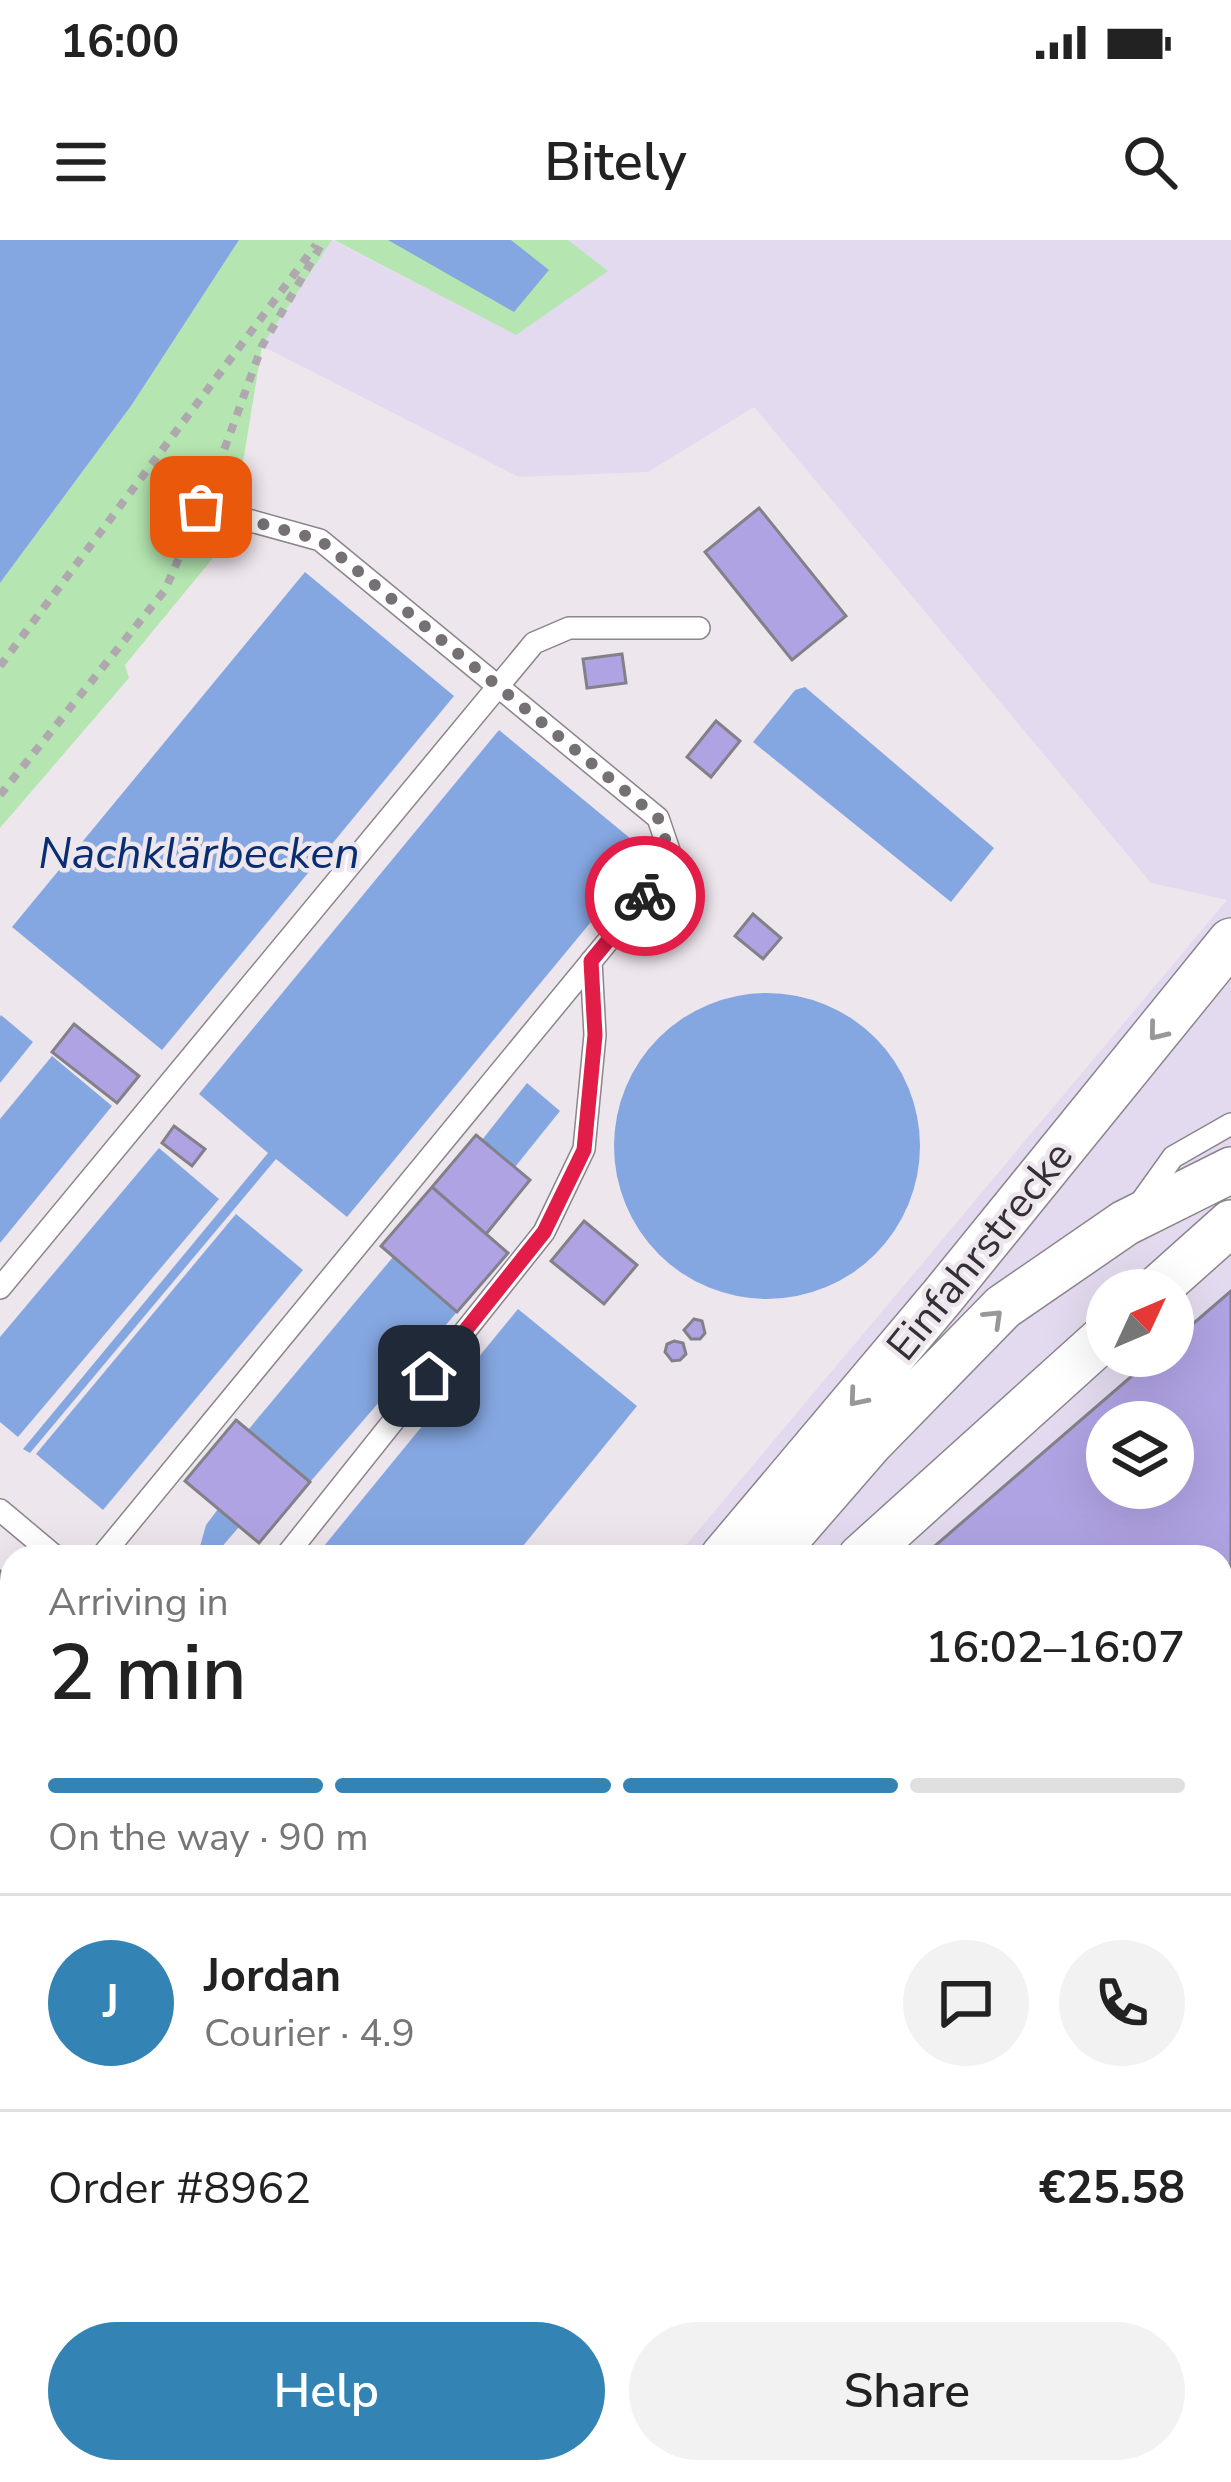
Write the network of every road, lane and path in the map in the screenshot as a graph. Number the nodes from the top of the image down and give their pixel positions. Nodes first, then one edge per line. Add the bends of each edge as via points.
1 (319, 240) edge
2 (201, 507) dead end
3 (699, 628) dead end
4 (0, 667) edge
5 (498, 686) junction
6 (1231, 941) edge
7 (591, 961) junction
8 (1231, 1124) edge
9 (1231, 1170) edge
10 (1231, 1222) edge
11 (1125, 1223) junction
12 (1179, 1269) edge
13 (0, 1288) edge
14 (1086, 1354) edge
15 (0, 1510) edge
16 (42, 1545) edge
17 (110, 1545) edge
18 (295, 1545) edge
19 (733, 1545) edge
20 (781, 1545) edge
21 (874, 1545) edge

1 - 4 path
2 - 5 lane via 320,540
3 - 5 lane via 569,628 534,643
5 - 7 lane via 658,818 673,862
5 - 13 lane
6 -> 19 street, Einfahrstrecke
7 - 17 lane
7 - 18 lane via 595,1035 584,1150 544,1232
8 - 11 lane via 1173,1157
9 - 11 street, Einfahrstrecke
10 - 12 street
20 -> 11 street, Einfahrstrecke via 1004,1307
14 - 21 street
15 - 16 lane

